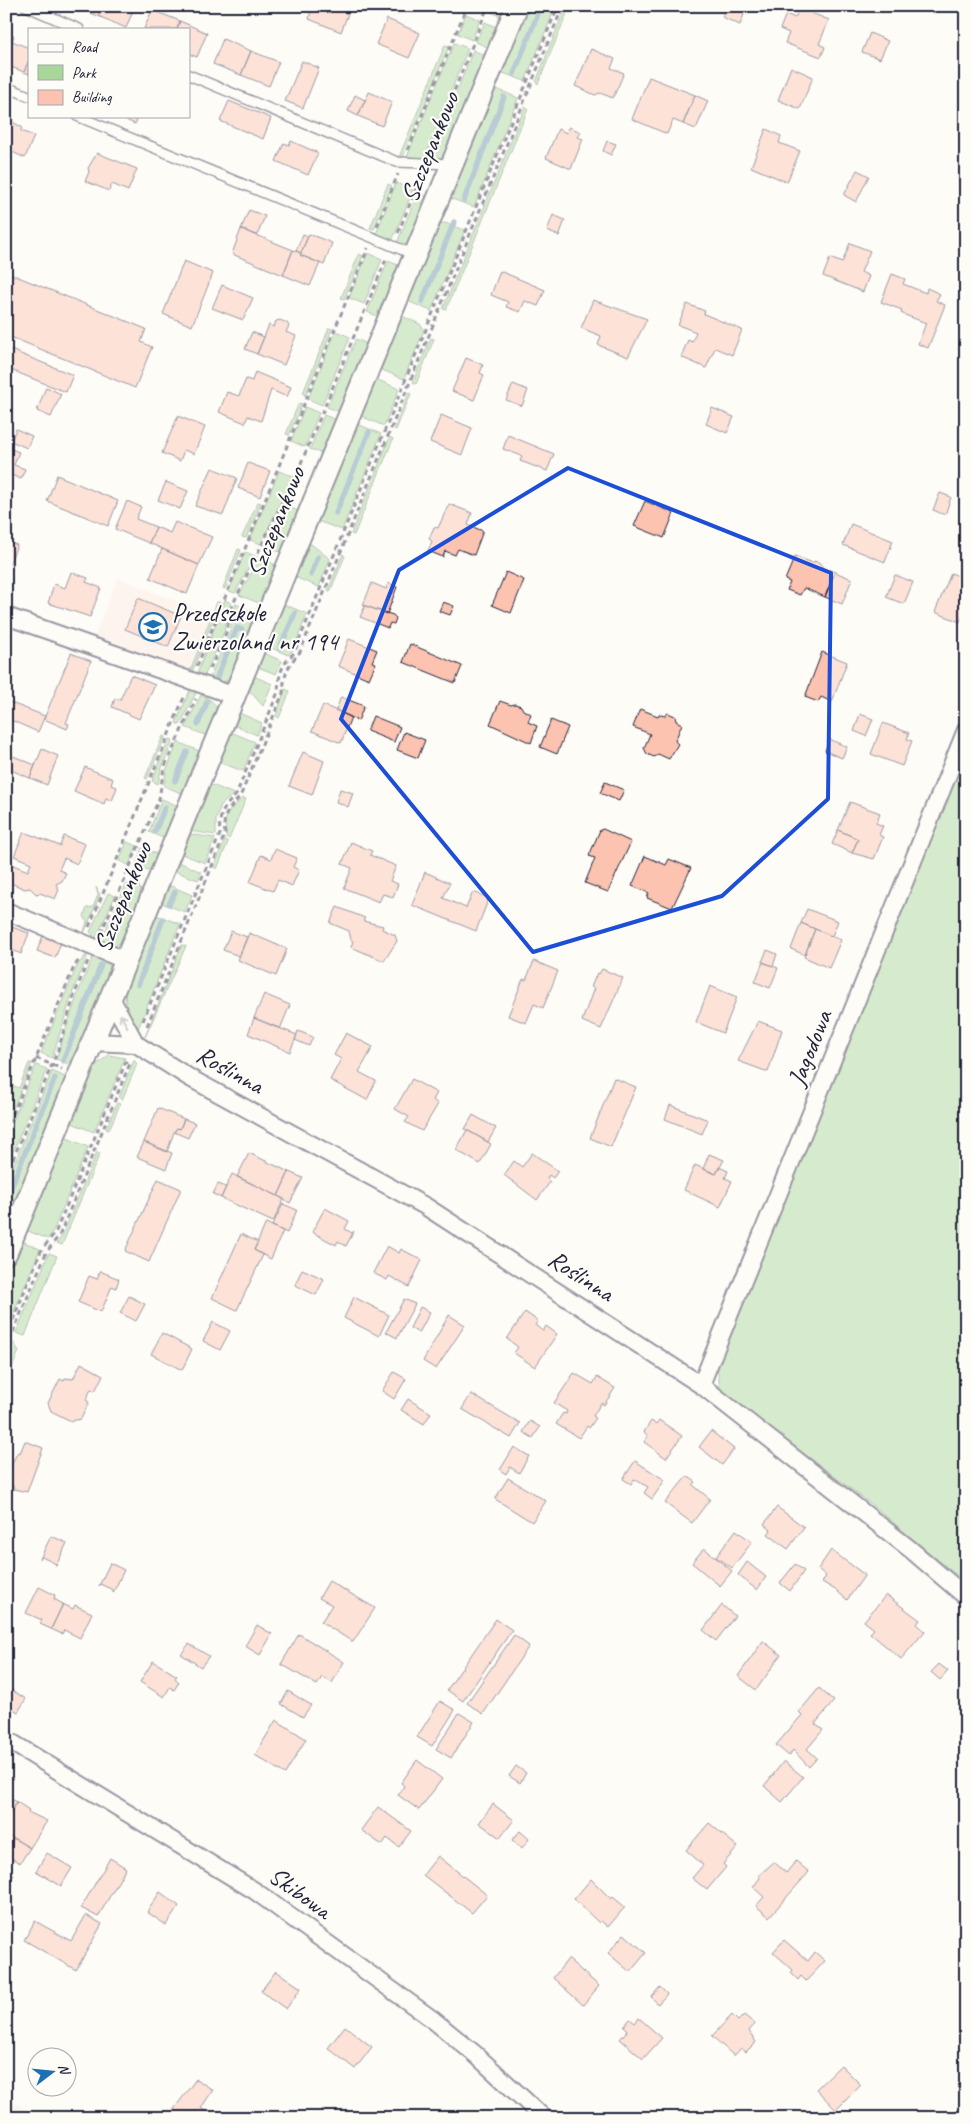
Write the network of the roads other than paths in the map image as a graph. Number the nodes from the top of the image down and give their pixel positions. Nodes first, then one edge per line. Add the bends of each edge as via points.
1 (26, 6) edge
2 (517, 6) edge
3 (77, 28) edge
4 (190, 75) edge
5 (6, 87) edge
6 (28, 96) edge
7 (82, 118) edge
8 (452, 164) junction
9 (415, 255) junction
10 (6, 616) edge
11 (235, 696) junction
12 (966, 730) edge
13 (6, 911) edge
14 (127, 960) junction
15 (111, 998) junction
16 (93, 1042) junction
17 (136, 1044) junction
18 (6, 1253) edge
19 (701, 1385) junction
20 (966, 1597) edge
21 (6, 1739) edge
22 (544, 2118) edge

1 - 3 lane
2 - 8 street, Szczepankowo
4 - 8 lane via 397,162
5 - 6 lane
7 - 9 lane
8 - 9 street, Szczepankowo
9 - 11 street, Szczepankowo
10 - 11 street
11 - 14 street, Szczepankowo
12 - 19 street, Jagodowa
13 - 14 street
14 - 15 street, Szczepankowo
15 - 16 street, Szczepankowo
17 -> 15 street, Roślinna
16 - 17 street, Roślinna
16 - 18 street, Szczepankowo
17 - 19 street, Roślinna via 190,1078 426,1206
19 - 20 street, Roślinna
21 - 22 street, Skibowa via 255,1891 432,2019

